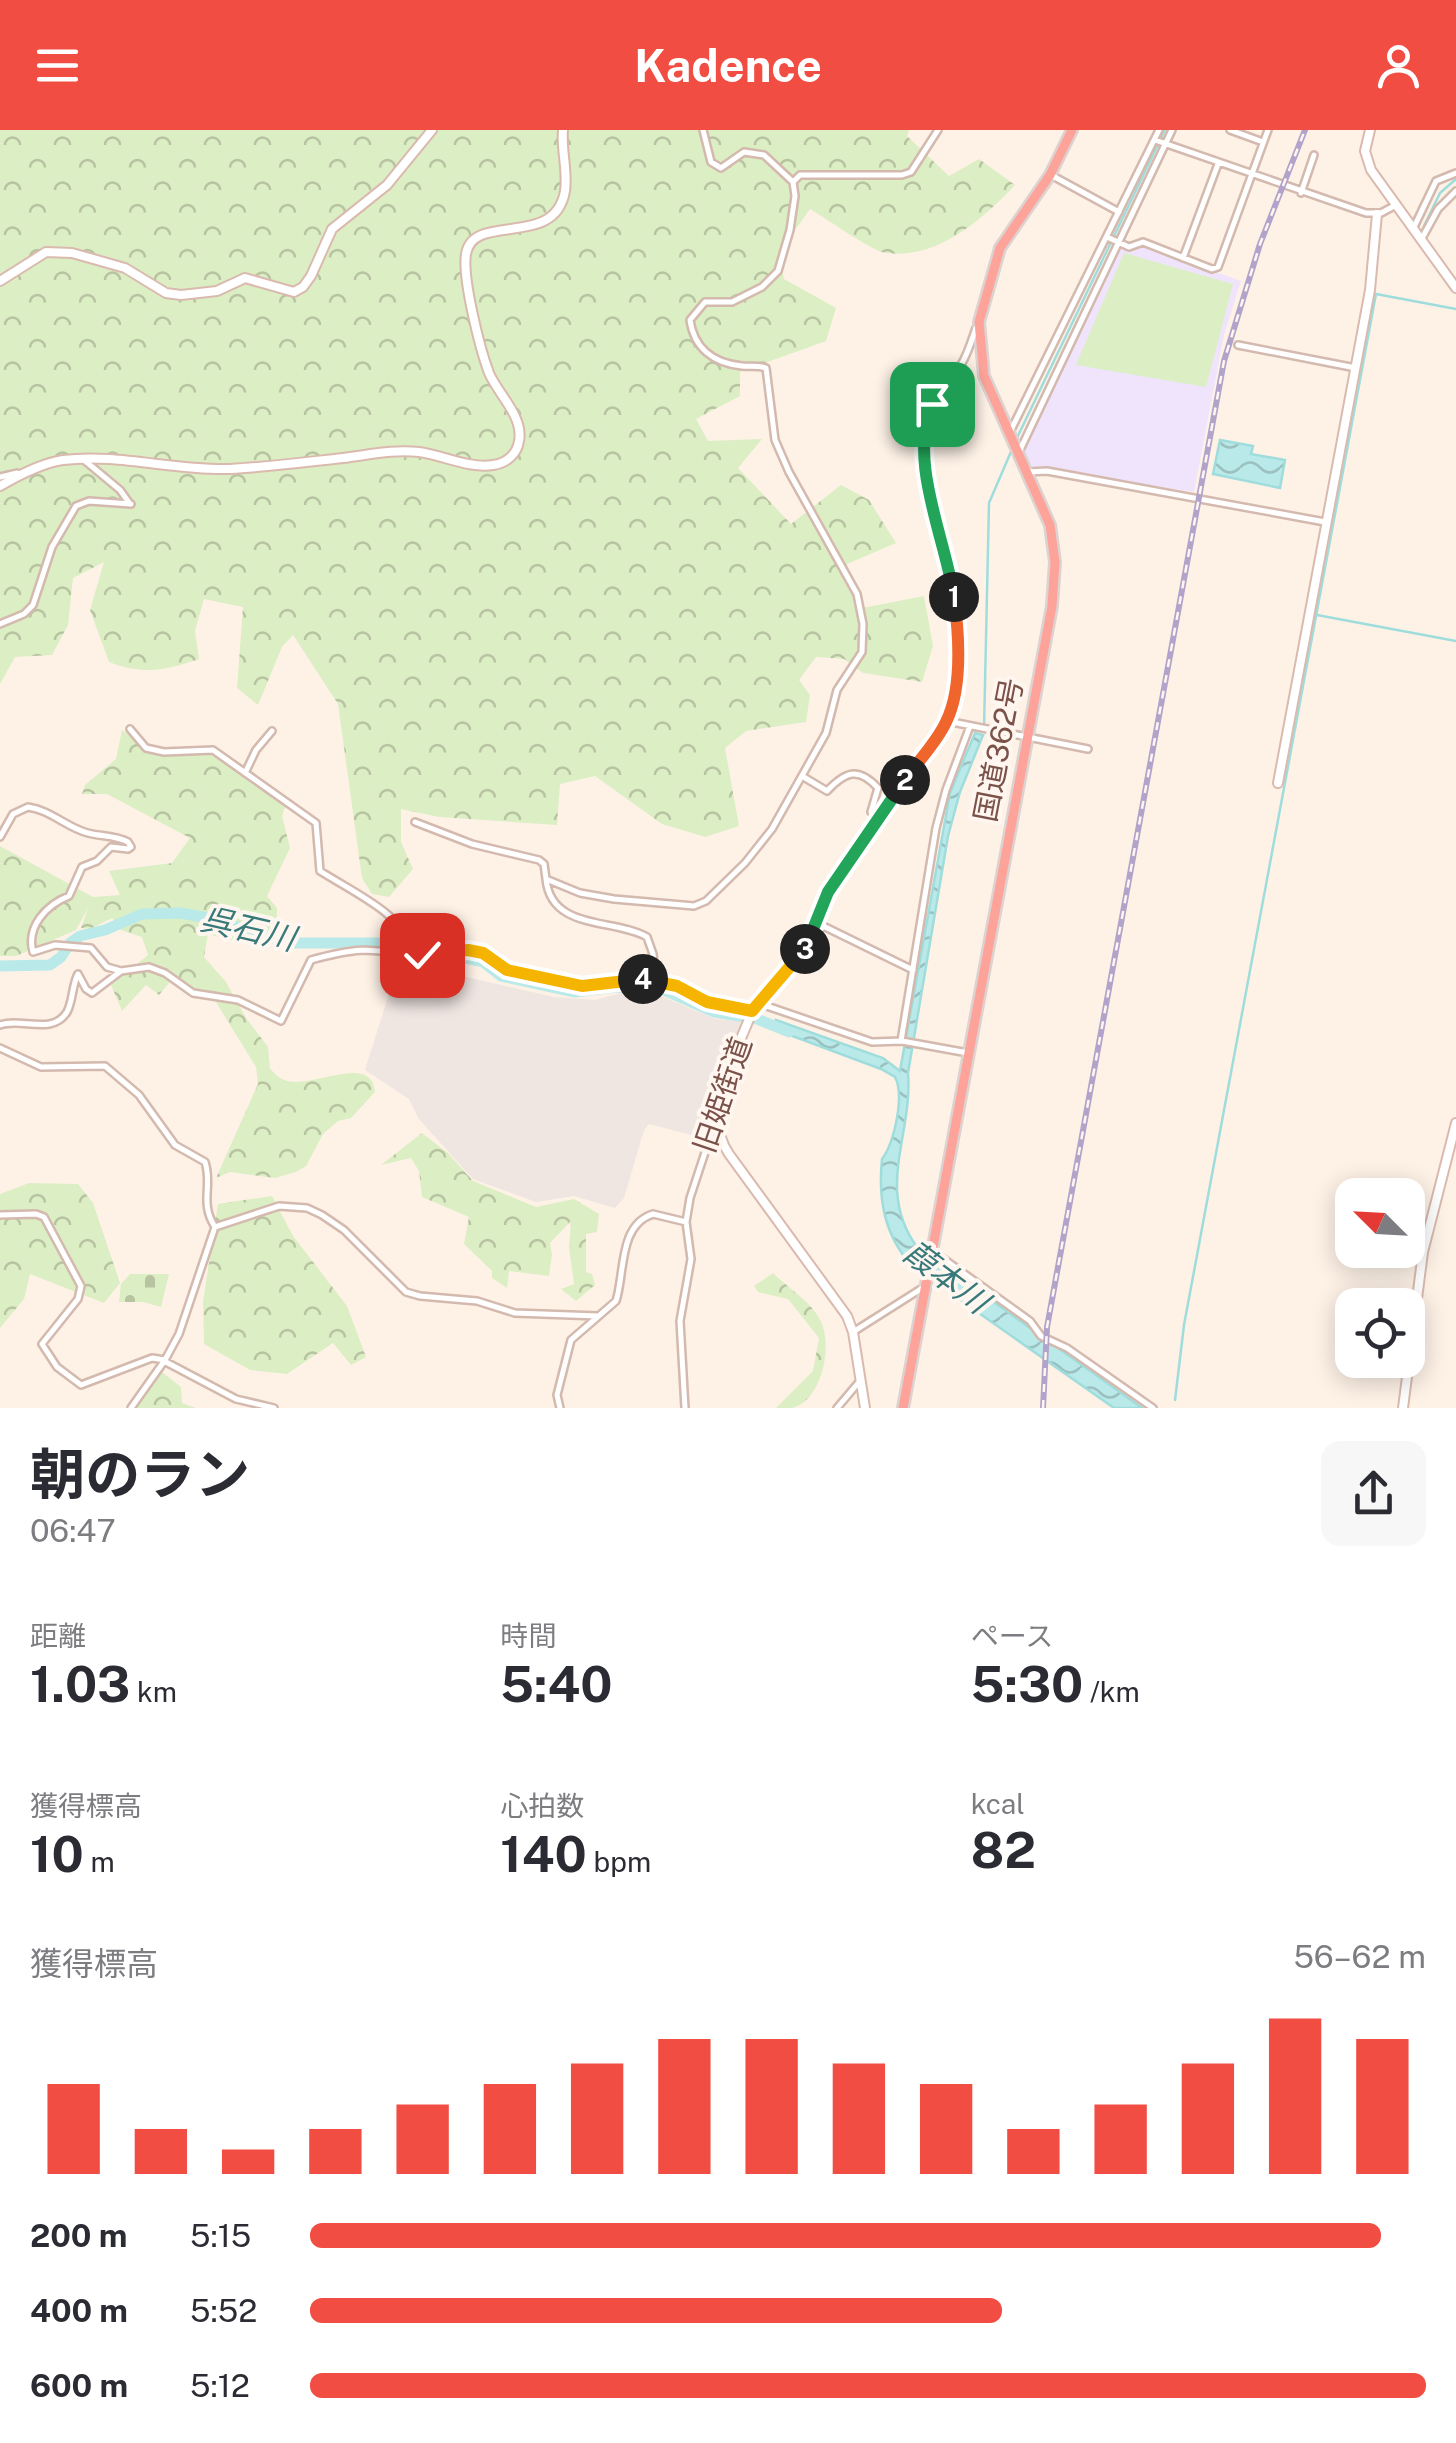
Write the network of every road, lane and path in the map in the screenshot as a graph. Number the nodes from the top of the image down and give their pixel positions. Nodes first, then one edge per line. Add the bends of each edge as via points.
1 (432, 130) edge
2 (563, 130) edge
3 (703, 130) edge
4 (938, 130) edge
5 (1072, 130) edge
6 (1159, 130) edge
7 (1172, 130) edge
8 (1230, 130) edge
9 (1268, 130) edge
10 (1370, 130) edge
11 (1155, 140) junction
12 (1263, 142) junction
13 (1166, 144) junction
14 (1314, 155) dead end
15 (1218, 164) junction
16 (1050, 174) junction
17 (1456, 174) edge
18 (1251, 176) junction
19 (793, 182) junction
20 (1456, 191) edge
21 (1302, 193) junction
22 (1396, 205) junction
23 (1119, 212) junction
24 (1377, 214) junction
25 (1413, 230) junction
26 (1107, 237) junction
27 (1421, 240) junction
28 (1119, 242) junction
29 (1182, 258) junction
30 (0, 281) edge
31 (1456, 288) edge
32 (979, 322) junction
33 (1238, 345) dead end
34 (1356, 368) junction
35 (1010, 433) junction
36 (1019, 452) junction
37 (82, 458) junction
38 (1028, 472) junction
39 (0, 477) edge
40 (0, 486) edge
41 (1327, 523) junction
42 (0, 624) edge
43 (947, 721) junction
44 (971, 727) junction
45 (130, 730) dead end
46 (272, 732) dead end
47 (1027, 737) junction
48 (1088, 748) dead end
49 (245, 773) junction
50 (802, 776) junction
51 (1278, 783) dead end
52 (878, 820) junction
53 (415, 822) dead end
54 (0, 837) edge
55 (546, 880) junction
56 (815, 922) junction
57 (423, 954) junction
58 (913, 970) junction
59 (121, 971) junction
60 (656, 980) junction
61 (757, 1003) junction
62 (750, 1016) junction
63 (0, 1025) edge
64 (902, 1041) junction
65 (0, 1048) edge
66 (968, 1053) junction
67 (716, 1119) junction
68 (1456, 1123) edge
69 (0, 1214) edge
70 (686, 1222) junction
71 (215, 1227) junction
72 (931, 1252) junction
73 (924, 1285) junction
74 (598, 1316) junction
75 (853, 1332) junction
76 (165, 1361) junction
77 (861, 1380) junction
78 (131, 1408) edge
79 (274, 1408) edge
80 (560, 1408) edge
81 (685, 1408) edge
82 (836, 1408) edge
83 (865, 1408) edge
84 (903, 1408) edge
85 (1153, 1408) edge
86 (1403, 1408) edge

1 - 30 street via 387,186 332,229 311,276 294,292 245,278 217,291 166,293 125,268 72,252 46,252
2 - 37 street via 565,191 558,209 532,227 484,232 470,242 466,256 490,375 521,437 506,461 490,466 402,452 227,469
3 - 19 street via 711,162 721,168 750,151
4 - 19 street via 911,172 800,175
5 - 16 highway, 国道362号
6 - 11 street
7 - 13 street
8 - 12 street
9 - 12 street
10 - 22 street via 1367,160
11 - 13 street
11 - 23 street
12 - 18 street
13 - 15 street
13 - 28 street
14 - 21 street
15 - 18 street
15 - 29 street
16 - 23 street
16 - 32 highway, 国道362号 via 1000,248
17 - 25 street via 1436,181
18 - 21 street
18 - 29 street via 1218,267
19 - 50 street via 793,213 778,271 749,296 704,302 690,320 700,349 740,366 766,368 775,440 857,594 862,652 838,690 826,733
20 - 27 street
21 - 24 street
22 - 24 street
22 - 25 street
23 - 26 street
24 - 34 street
25 - 27 street
26 - 28 street
26 - 35 street
27 - 31 street
28 - 29 street via 1143,242
28 - 36 street
32 - 35 highway, 国道362号 via 984,376
32 - 43 street, 旧姫街道 via 962,363 932,404 922,438 955,604 957,660
33 - 34 street
34 - 41 street
35 - 36 highway, 国道362号
36 - 38 highway, 国道362号
37 - 39 street via 53,458
37 - 40 street via 56,461
37 - 42 street via 131,504 76,506 52,547 33,605
38 - 41 street
38 - 47 highway, 国道362号 via 1050,525 1055,562
41 - 51 street
43 - 44 street
43 - 52 street, 旧姫街道
44 - 47 street
44 - 58 street via 936,828
45 - 49 street via 146,748 213,750
46 - 49 street
47 - 48 street
47 - 66 highway, 国道362号
49 - 57 street via 316,822 320,871 384,908
50 - 52 street via 827,791 850,772 874,782 871,812
50 - 55 street via 754,852 715,894 694,906 614,899
52 - 56 street, 旧姫街道 via 847,860
53 - 55 street via 539,860
54 - 59 street via 13,814 35,807 88,833 128,842 128,849 111,847 76,872 69,896 56,900 31,936 34,952 55,945 91,948 108,968
55 - 60 street via 560,910 648,938
56 - 58 street
56 - 61 street, 旧姫街道 via 803,953
57 - 59 street via 412,960 371,948 310,960 282,1021 238,1000 193,993 149,967
57 - 60 street via 483,953 517,973 582,986
58 - 64 street
59 - 63 street via 92,993 78,974 69,1008 54,1023
60 - 62 street
61 - 62 street, 旧姫街道
61 - 64 street via 872,1042
62 - 67 street, 旧姫街道
64 - 66 street
65 - 71 street via 41,1067 113,1072 175,1145 205,1162 205,1206
66 - 72 highway, 国道362号
67 - 70 street, 旧姫街道
67 - 75 street via 720,1142 837,1300
68 - 86 street via 1423,1252
69 - 76 street via 44,1217 80,1286 42,1344 57,1366 81,1384 152,1358
70 - 74 street via 653,1214 638,1222 624,1250 616,1301
70 - 81 street, 旧姫街道 via 691,1259 680,1322
71 - 74 street via 279,1206 307,1208 344,1230 406,1292 477,1301 514,1314
71 - 76 street
72 - 73 highway, 国道362号
72 - 85 street via 1041,1336
73 - 75 street
73 - 84 highway, 国道362号
74 - 80 street via 567,1349
75 - 77 street
76 - 78 street
76 - 79 street via 236,1399
77 - 82 street
77 - 83 street

